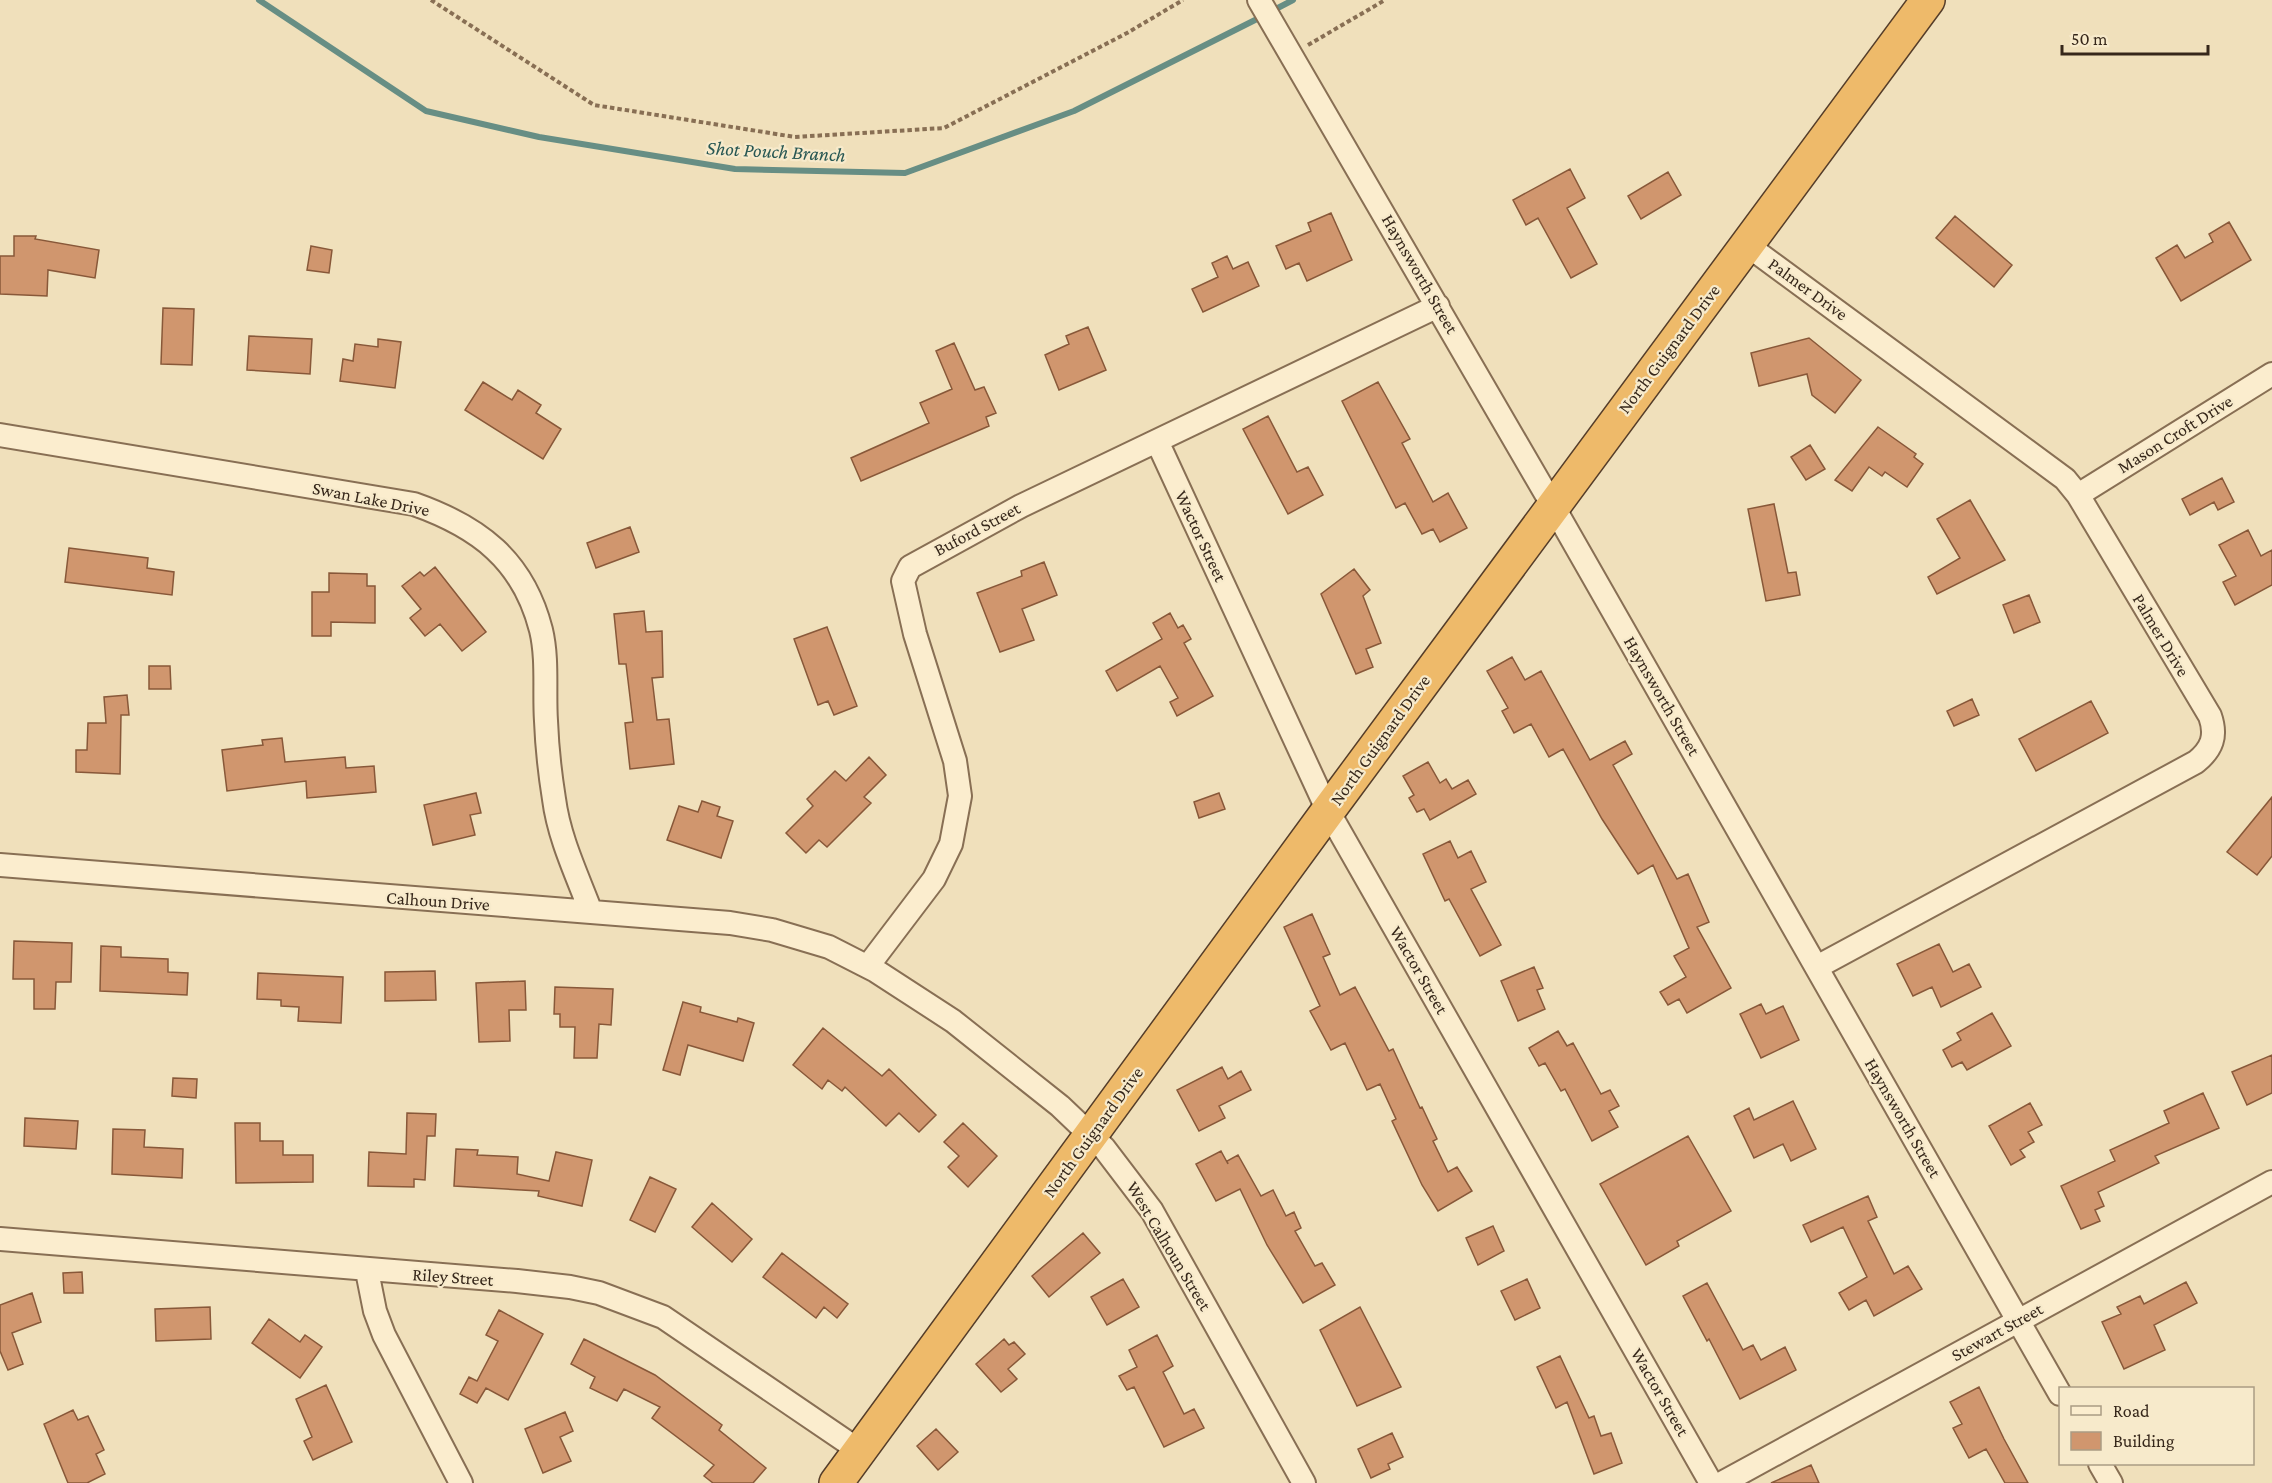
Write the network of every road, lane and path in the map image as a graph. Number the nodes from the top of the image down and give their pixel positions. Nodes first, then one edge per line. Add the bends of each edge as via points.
1 (430, 0) edge
2 (1183, 0) edge
3 (1259, 0) edge
4 (1385, 0) edge
5 (1928, 0) edge
6 (1289, 49) junction
7 (1747, 245) junction
8 (1438, 306) junction
9 (2272, 374) edge
10 (0, 435) edge
11 (1157, 441) junction
12 (2078, 495) junction
13 (1553, 506) junction
14 (1328, 811) junction
15 (0, 865) edge
16 (591, 912) junction
17 (868, 966) junction
18 (1817, 967) junction
19 (1091, 1135) junction
20 (2272, 1182) edge
21 (0, 1239) edge
22 (367, 1271) junction
23 (2019, 1320) junction
24 (2059, 1390) edge
25 (860, 1451) junction
26 (2101, 1465) edge
27 (461, 1483) edge
28 (836, 1483) edge
29 (1304, 1483) edge
30 (1711, 1483) edge
31 (1722, 1483) edge
32 (2110, 1483) edge

1 - 2 path via 594,105 795,137 944,128
3 - 6 street, Haynsworth Street
4 - 6 path
5 - 7 highway, North Guignard Drive
6 - 8 street, Haynsworth Street
7 - 12 street, Palmer Drive via 2065,479
7 - 13 highway, North Guignard Drive
8 - 11 street, Buford Street
8 - 13 street, Haynsworth Street
9 - 12 street, Mason Croft Drive
10 - 16 street, Swan Lake Drive via 414,504 449,516 495,546 532,604 541,632 554,801 563,839
11 - 14 street, Wactor Street
11 - 17 street, Buford Street via 1021,506 910,567 903,581 915,634 955,761 960,796 957,825 934,879
12 - 18 street, Palmer Drive via 2210,716 2214,728 2208,753
13 - 14 highway, North Guignard Drive
13 - 18 street, Haynsworth Street
14 - 19 highway, North Guignard Drive
14 - 30 street, Wactor Street
15 - 16 street, Calhoun Drive
16 - 17 street, Calhoun Drive via 772,930 829,947
17 - 19 street, West Calhoun Street via 953,1021
18 - 23 street, Haynsworth Street
19 - 25 highway, North Guignard Drive
19 - 29 street, West Calhoun Street via 1152,1211
20 - 23 street, Stewart Street
21 - 22 street, Riley Street
22 - 25 street, Riley Street via 570,1287 624,1301 663,1317
22 - 27 street via 384,1335
23 - 24 street, Haynsworth Street
23 - 31 street, Stewart Street
25 - 28 highway, North Guignard Drive
26 - 32 street

